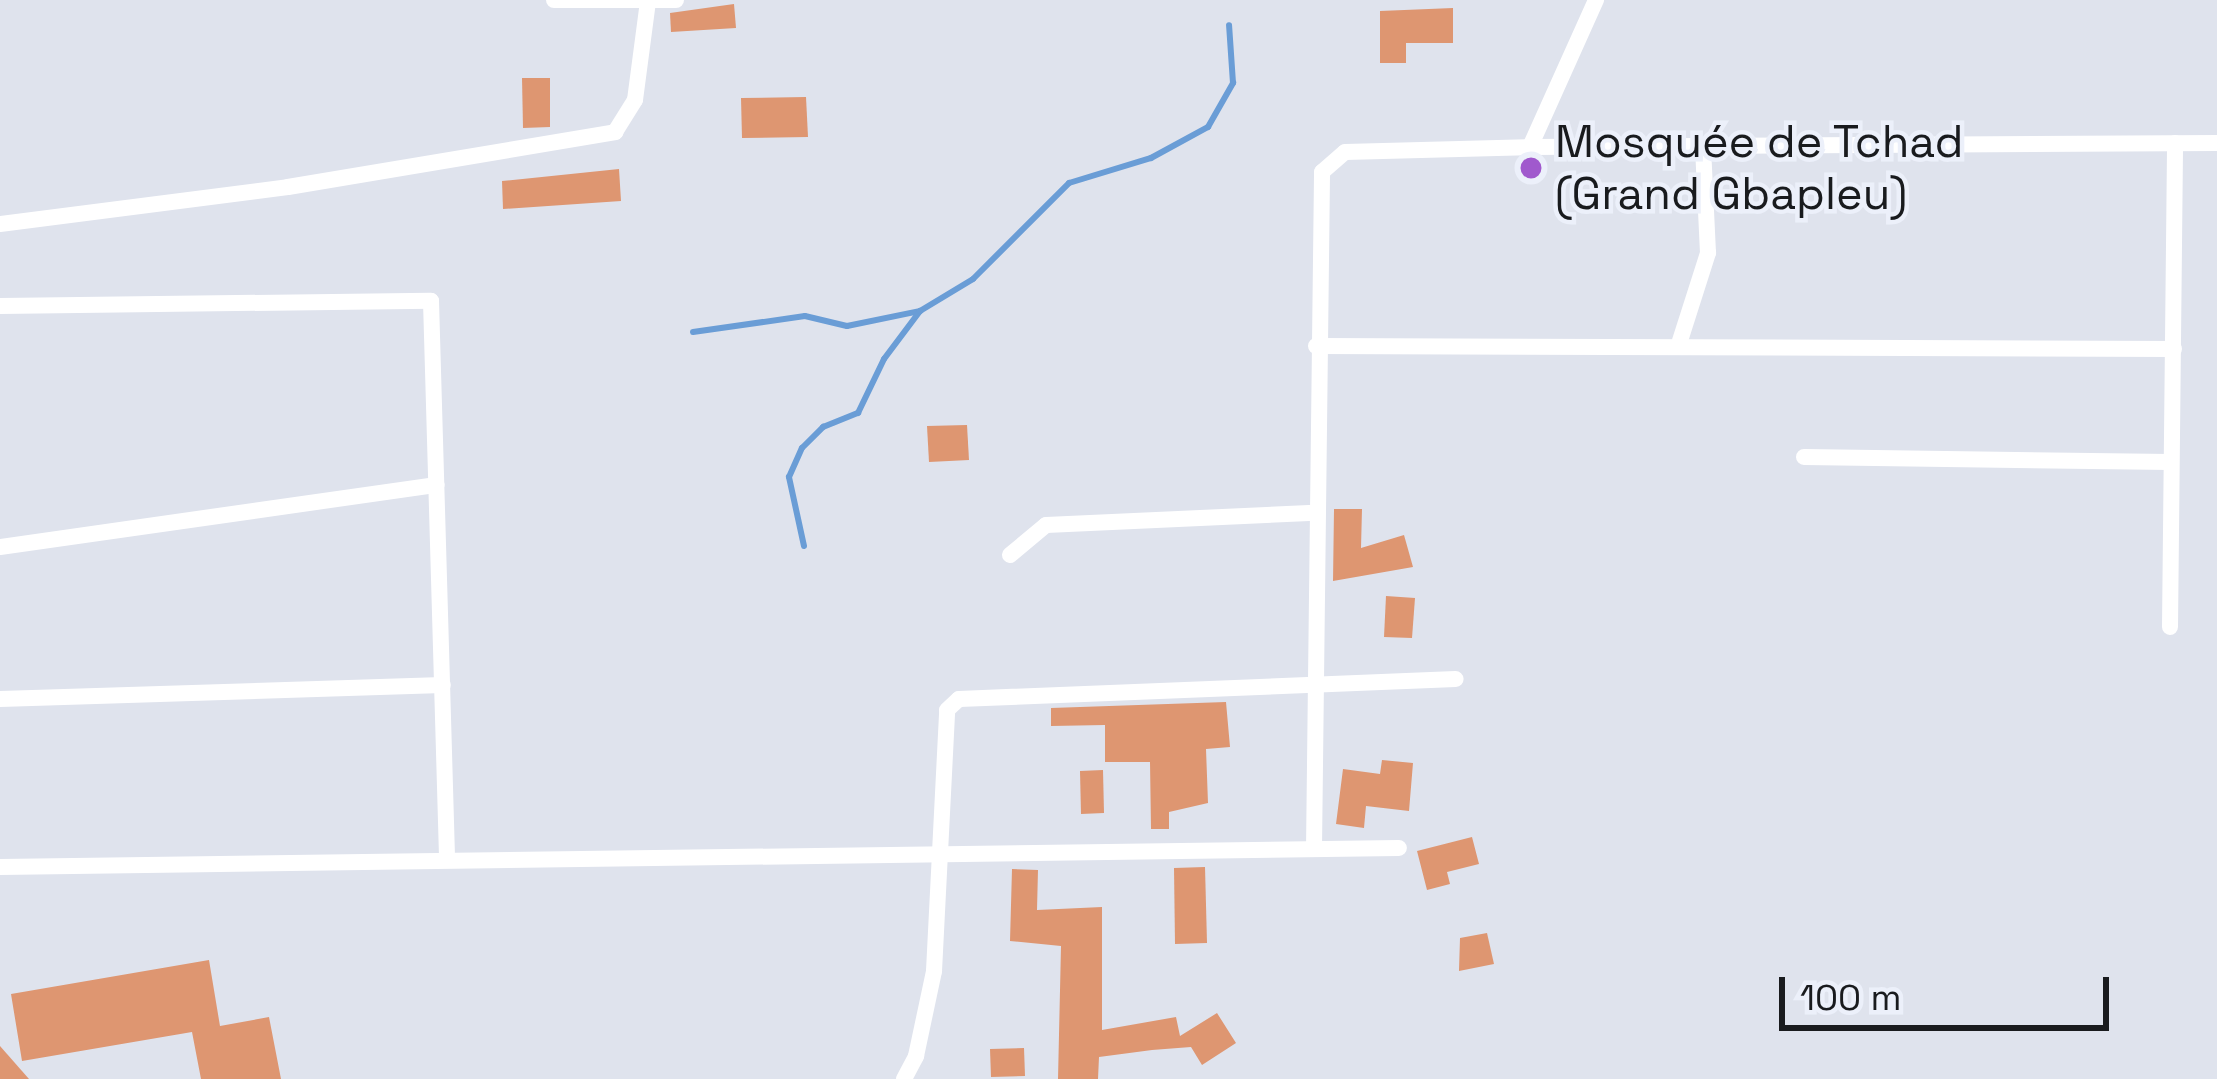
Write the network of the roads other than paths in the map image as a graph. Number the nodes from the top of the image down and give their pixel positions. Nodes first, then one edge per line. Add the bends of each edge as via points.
1 (554, 0) edge
2 (676, 0) edge
3 (1596, 0) edge
4 (648, 1) edge
5 (2175, 143) junction
6 (2217, 143) edge
7 (1703, 146) junction
8 (1530, 147) junction
9 (0, 224) edge
10 (0, 306) edge
11 (1316, 346) junction
12 (1678, 347) junction
13 (2174, 349) junction
14 (1804, 457) dead end
15 (2170, 462) junction
16 (437, 485) junction
17 (1315, 512) junction
18 (0, 547) edge
19 (1010, 555) dead end
20 (2170, 627) dead end
21 (1456, 680) dead end
22 (1315, 681) junction
23 (442, 685) junction
24 (0, 699) edge
25 (1399, 848) dead end
26 (1315, 849) junction
27 (940, 855) junction
28 (447, 856) junction
29 (0, 867) edge
30 (904, 1079) edge

1 - 4 street
2 - 4 street
3 - 8 street
4 - 9 street via 634,100 615,132 288,187
5 - 6 street
5 - 7 street
5 - 13 street
7 - 8 street
7 - 12 street via 1708,253
8 - 11 street via 1345,152 1328,161 1317,189
10 - 16 street via 431,301
11 - 12 street
11 - 17 street
12 - 13 street
13 - 15 street
14 - 15 street
15 - 20 street
16 - 18 street
16 - 23 street
17 - 19 street via 1046,525
17 - 22 street
21 - 22 street
22 - 26 street
22 - 27 street via 959,699 947,710
23 - 24 street
23 - 28 street
25 - 26 street
26 - 27 street
27 - 28 street
27 - 30 street via 934,971
28 - 29 street

